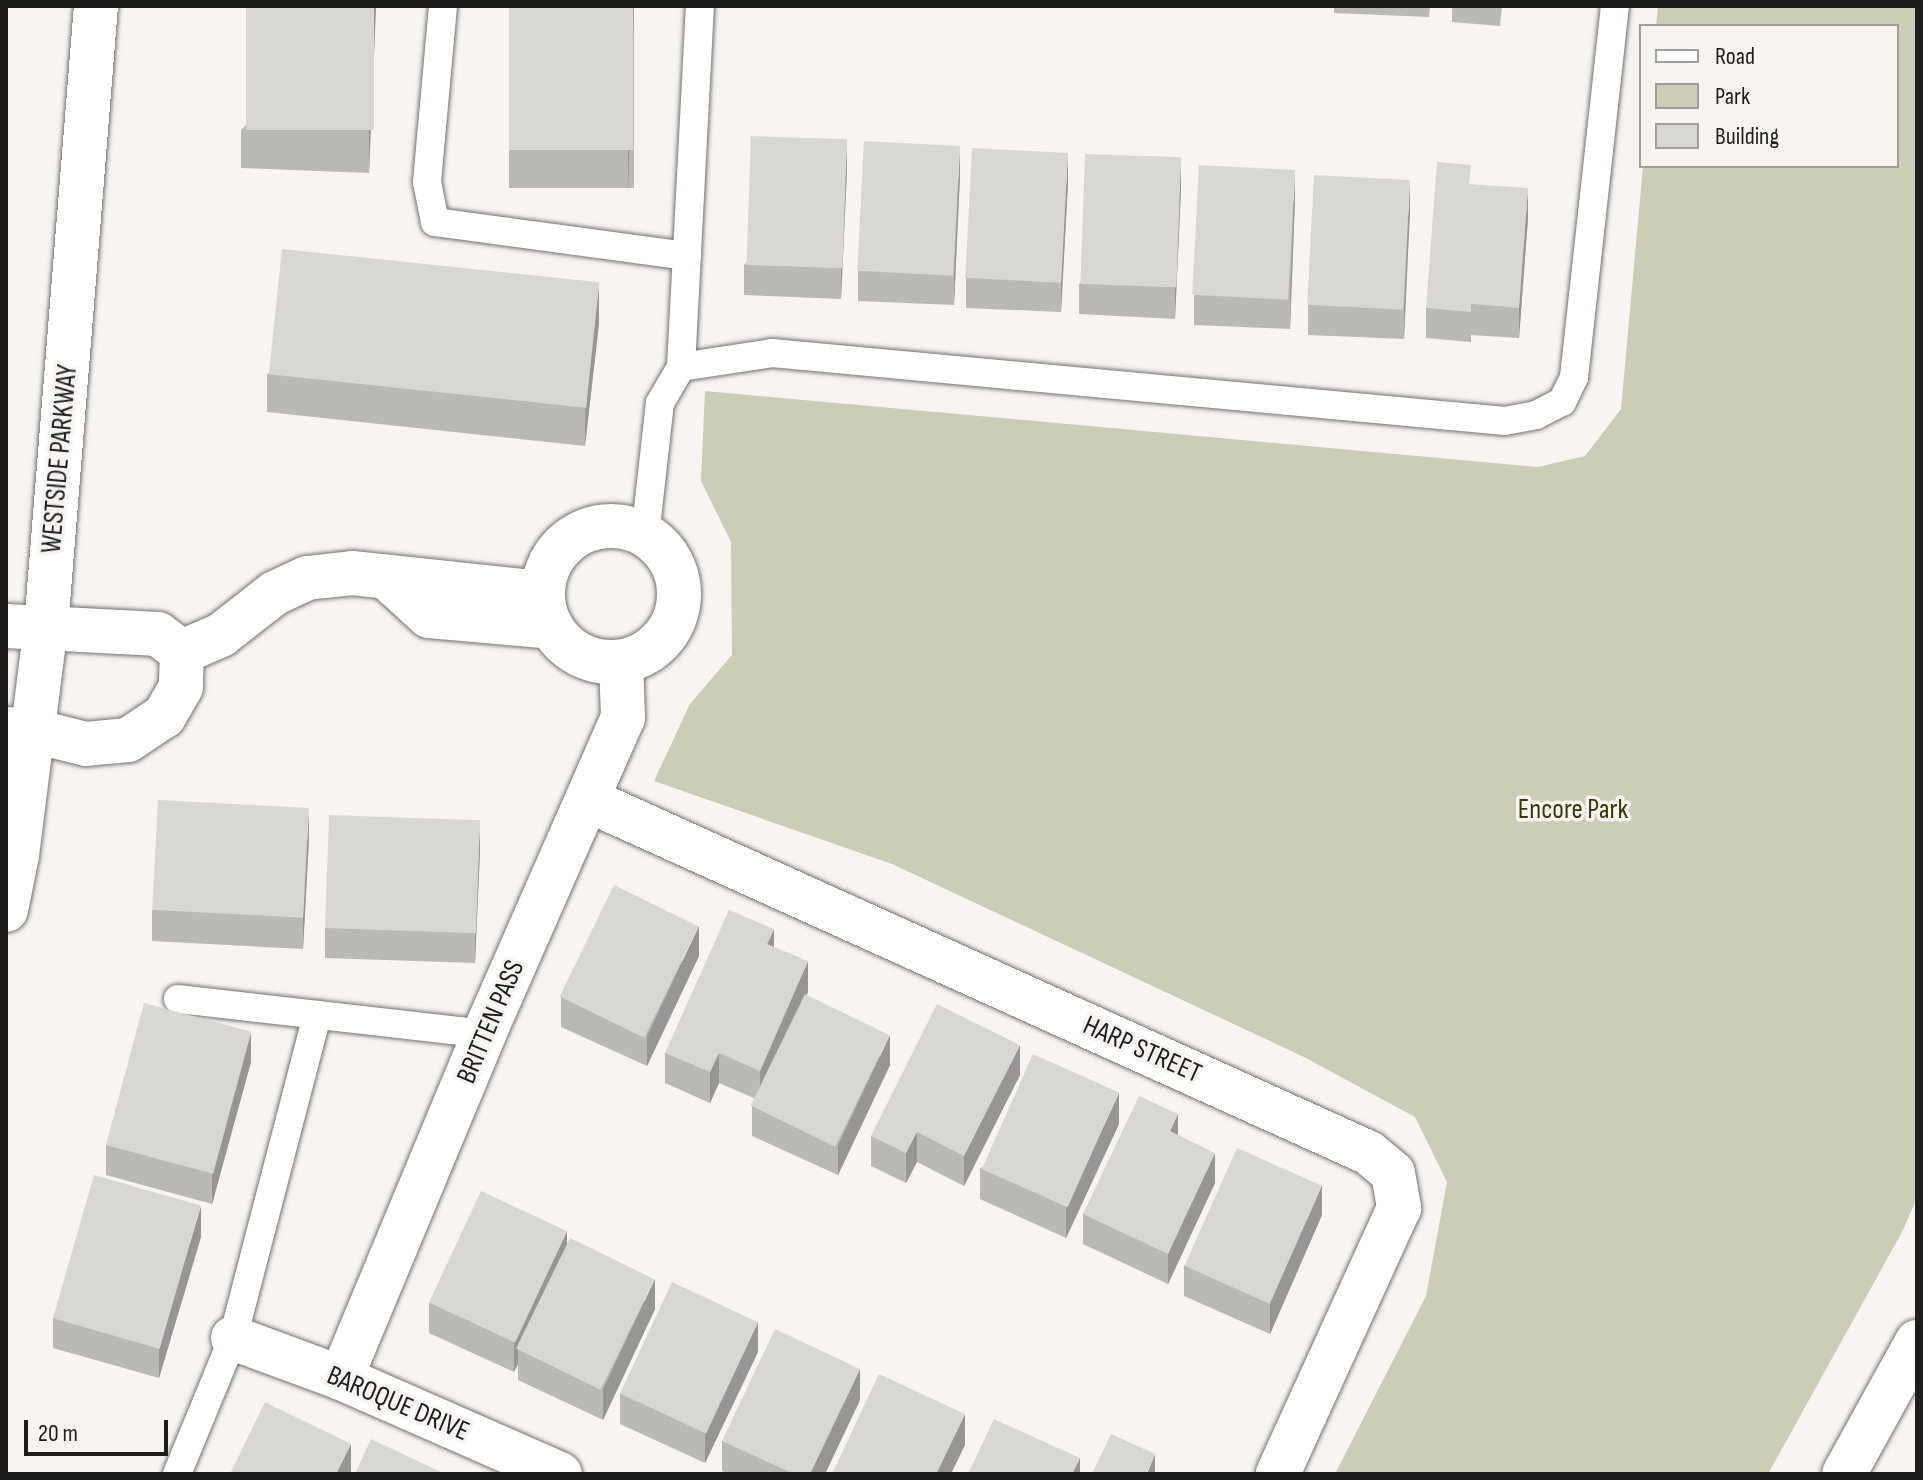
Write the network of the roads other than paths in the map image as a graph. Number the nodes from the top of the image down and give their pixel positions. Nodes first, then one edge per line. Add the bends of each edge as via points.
1 (96, 6) edge
2 (443, 6) edge
3 (700, 6) edge
4 (1615, 6) edge
5 (687, 256) junction
6 (681, 367) junction
7 (645, 536) junction
8 (547, 610) junction
9 (26, 626) edge
10 (182, 652) junction
11 (621, 662) junction
12 (20, 730) edge
13 (588, 800) junction
14 (6, 910) edge
15 (178, 999) dead end
16 (317, 1015) junction
17 (484, 1034) junction
18 (233, 1338) junction
19 (1917, 1342) edge
20 (341, 1378) junction
21 (177, 1474) edge
22 (560, 1474) edge
23 (1278, 1474) edge
24 (1844, 1474) edge

1 - 9 street, WESTSIDE PARKWAY
2 - 5 lane via 427,182 435,222
3 - 5 lane
4 - 6 lane via 1574,377 1562,402 1536,415 1494,421 772,353
5 - 6 lane
6 - 7 lane via 660,403
7 - 8 street via 611,526 568,540 544,578
7 - 11 street via 668,557 678,579 679,601 660,642
8 - 10 street via 386,577 352,573 307,578 275,593 221,635
8 - 11 street via 560,640 577,654 598,662
9 - 10 street via 158,634
9 - 12 street, WESTSIDE PARKWAY
10 - 12 street via 181,687 164,716 128,740 86,744
11 - 13 street, BRITTEN PASS via 623,718
12 - 14 street, WESTSIDE PARKWAY
13 - 17 street, BRITTEN PASS
13 - 23 street, HARP STREET via 1369,1153 1393,1173 1399,1208
15 - 16 lane
16 - 17 lane
16 - 18 lane
17 - 20 street, BRITTEN PASS
18 - 20 street, BAROQUE DRIVE
18 - 21 lane
19 - 24 street
20 - 22 street, BAROQUE DRIVE

